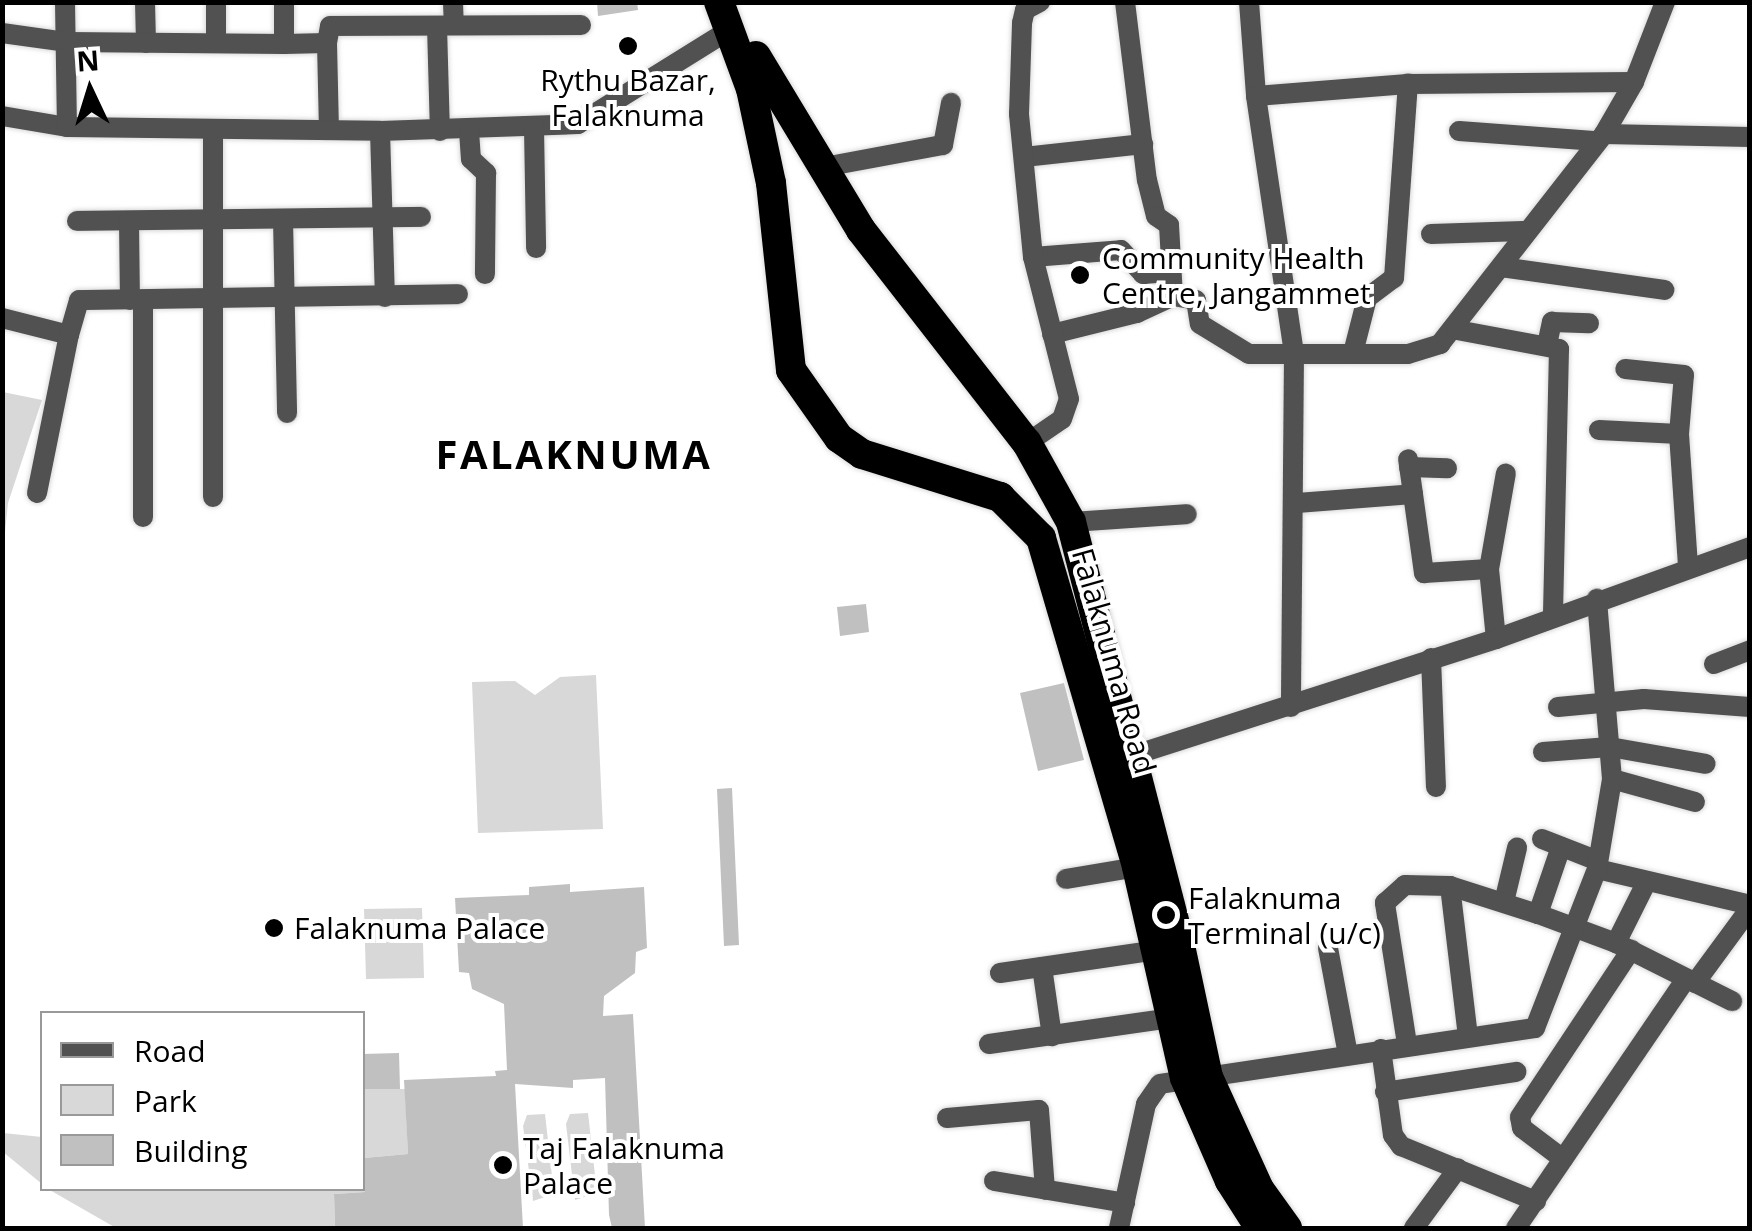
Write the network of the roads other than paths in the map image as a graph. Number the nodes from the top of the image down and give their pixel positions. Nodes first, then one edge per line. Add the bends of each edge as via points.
1 (65, 2) edge
2 (146, 2) edge
3 (216, 2) edge
4 (284, 2) edge
5 (372, 2) edge
6 (453, 2) edge
7 (535, 2) edge
8 (1040, 2) edge
9 (1125, 2) edge
10 (1249, 2) edge
11 (1665, 2) edge
12 (727, 12) edge
13 (372, 25) junction
14 (446, 26) junction
15 (536, 26) junction
16 (581, 26) dead end
17 (2, 34) edge
18 (68, 42) junction
19 (146, 43) junction
20 (326, 43) junction
21 (216, 44) junction
22 (284, 44) junction
23 (1634, 82) junction
24 (1408, 84) junction
25 (1256, 96) junction
26 (951, 104) dead end
27 (2, 116) edge
28 (67, 127) junction
29 (534, 128) junction
30 (213, 129) junction
31 (329, 130) junction
32 (380, 131) junction
33 (440, 131) junction
34 (469, 131) junction
35 (1459, 131) dead end
36 (1750, 137) edge
37 (1599, 138) junction
38 (1143, 144) junction
39 (1024, 157) junction
40 (824, 167) junction
41 (771, 183) junction
42 (383, 217) junction
43 (421, 217) dead end
44 (283, 219) junction
45 (214, 220) junction
46 (77, 221) dead end
47 (129, 221) junction
48 (1523, 231) junction
49 (1431, 234) dead end
50 (536, 248) dead end
51 (1033, 257) junction
52 (1501, 267) junction
53 (1170, 272) junction
54 (485, 274) dead end
55 (1664, 290) dead end
56 (458, 294) dead end
57 (1173, 296) junction
58 (385, 297) junction
59 (286, 298) junction
60 (215, 299) junction
61 (136, 301) junction
62 (2, 318) edge
63 (1589, 323) dead end
64 (1457, 330) junction
65 (1052, 334) junction
66 (69, 335) junction
67 (1547, 345) junction
68 (1353, 353) junction
69 (1294, 354) junction
70 (1625, 369) dead end
71 (287, 413) dead end
72 (1599, 430) dead end
73 (1679, 434) junction
74 (1027, 444) junction
75 (1447, 468) dead end
76 (1506, 473) dead end
77 (36, 494) dead end
78 (1412, 494) junction
79 (214, 497) dead end
80 (1296, 503) junction
81 (1188, 514) dead end
82 (144, 517) dead end
83 (1071, 522) junction
84 (1750, 547) edge
85 (1490, 568) junction
86 (1688, 568) junction
87 (1597, 598) junction
88 (1553, 614) junction
89 (1496, 638) junction
90 (1750, 650) edge
91 (1431, 658) junction
92 (1714, 664) dead end
93 (1606, 704) junction
94 (1558, 706) dead end
95 (1291, 707) junction
96 (1750, 708) edge
97 (1610, 747) junction
98 (1543, 752) dead end
99 (1119, 760) junction
100 (1706, 764) dead end
101 (1612, 779) junction
102 (1436, 786) dead end
103 (1695, 802) dead end
104 (1516, 848) dead end
105 (1598, 865) junction
106 (1138, 867) junction
107 (1066, 879) dead end
108 (1645, 884) junction
109 (1450, 886) junction
110 (1504, 902) junction
111 (1750, 906) edge
112 (1538, 914) junction
113 (1572, 926) junction
114 (1624, 946) junction
115 (1328, 948) dead end
116 (1158, 950) junction
117 (1042, 967) junction
118 (1000, 973) dead end
119 (1690, 981) junction
120 (1732, 1001) dead end
121 (1172, 1018) junction
122 (1052, 1036) junction
123 (1468, 1037) junction
124 (988, 1044) dead end
125 (1406, 1044) junction
126 (1381, 1049) junction
127 (1348, 1054) junction
128 (1516, 1072) dead end
129 (1196, 1078) junction
130 (1385, 1092) junction
131 (947, 1118) dead end
132 (1564, 1160) junction
133 (1458, 1168) junction
134 (994, 1181) dead end
135 (1045, 1190) junction
136 (1536, 1202) junction
137 (1124, 1203) junction
138 (1277, 1227) edge
139 (1119, 1228) edge
140 (1414, 1228) edge
141 (1516, 1228) edge

1 - 18 street
2 - 19 street
3 - 21 street
4 - 22 street
5 - 13 street
6 - 14 street
7 - 15 street
8 - 39 street via 1025,10 1022,23
9 - 38 street
10 - 25 street
11 - 23 street
12 - 29 street via 578,124
12 - 40 highway, Falaknuma Road
12 - 41 highway, Falaknuma Road
13 - 14 street
13 - 20 street via 330,26
14 - 15 street
14 - 33 street
15 - 16 street
17 - 18 street
18 - 19 street
18 - 28 street
19 - 21 street
20 - 22 street
20 - 31 street
21 - 22 street
23 - 24 street
23 - 37 street
24 - 25 street
24 - 68 street via 1394,278 1367,298
25 - 69 street
26 - 40 street via 943,145
27 - 28 street
28 - 30 street
29 - 34 street
29 - 50 street
30 - 31 street
30 - 45 street
31 - 32 street
32 - 33 street
32 - 42 street
33 - 34 street
34 - 54 street via 471,159 486,173
35 - 37 street
36 - 37 street
37 - 48 street
38 - 39 street
38 - 53 street via 1156,216 1169,225
39 - 51 street
40 - 41 highway
40 - 74 highway, Falaknuma Road via 861,230
41 - 99 highway, Falaknuma Road via 792,370 839,438 862,454 1000,496 1026,516 1054,572
42 - 43 street
42 - 44 street
42 - 58 street
44 - 45 street
44 - 59 street
45 - 47 street
45 - 60 street
46 - 47 street
47 - 61 street
48 - 49 street
48 - 52 street
51 - 53 street via 1121,250 1143,274
51 - 65 street
52 - 55 street
52 - 64 street
53 - 57 street
56 - 58 street
57 - 65 street via 1136,313
57 - 69 street via 1196,300 1200,324 1249,354
58 - 59 street
59 - 60 street
59 - 71 street
60 - 61 street
60 - 79 street
61 - 66 street via 77,301
61 - 82 street
62 - 66 street
63 - 67 street via 1552,322
64 - 67 street
64 - 68 street via 1430,349
65 - 74 street via 1069,398 1066,412
66 - 77 street
67 - 88 street via 1559,349 1561,361
68 - 69 street
69 - 80 street
70 - 73 street via 1684,376
72 - 73 street
73 - 86 street
74 - 83 highway, Falaknuma Road
75 - 78 street via 1408,463
76 - 85 street
78 - 80 street
78 - 85 street via 1424,573
80 - 95 street
81 - 83 street
83 - 99 highway, Falaknuma Road
84 - 86 street
85 - 89 street
86 - 87 street
87 - 88 street
87 - 93 street
88 - 89 street
89 - 91 street
90 - 92 street
91 - 95 street
91 - 102 street
93 - 94 street
93 - 96 street via 1644,699
93 - 97 street
95 - 99 street
97 - 98 street
97 - 100 street
97 - 101 street
99 - 106 highway, Falaknuma Road
99 - 129 highway, Falaknuma Road via 1178,936
101 - 103 street
101 - 105 street
104 - 110 street
105 - 108 street
105 - 112 street via 1551,843
105 - 113 street
106 - 107 street
106 - 116 highway, Falaknuma Road
108 - 111 street
108 - 114 street
109 - 110 street
109 - 123 street
109 - 125 street via 1405,885 1385,903
110 - 112 street
111 - 119 street
112 - 113 street
113 - 114 street
113 - 123 street via 1535,1028
114 - 119 street
114 - 132 street via 1520,1117 1522,1128
115 - 127 street
116 - 117 street
116 - 121 highway, Falaknuma Road
117 - 118 street
117 - 122 street
119 - 120 street
119 - 132 street
121 - 122 street
121 - 129 highway, Falaknuma Road
122 - 124 street
123 - 125 street
125 - 126 street
126 - 127 street
126 - 130 street
127 - 129 street
128 - 130 street
129 - 137 street via 1160,1084 1146,1104
129 - 138 highway, Falaknuma Road
130 - 133 street via 1400,1146
131 - 135 street via 1039,1110
132 - 136 street
133 - 136 street
133 - 140 street
134 - 135 street
135 - 137 street
136 - 141 street
137 - 139 street

